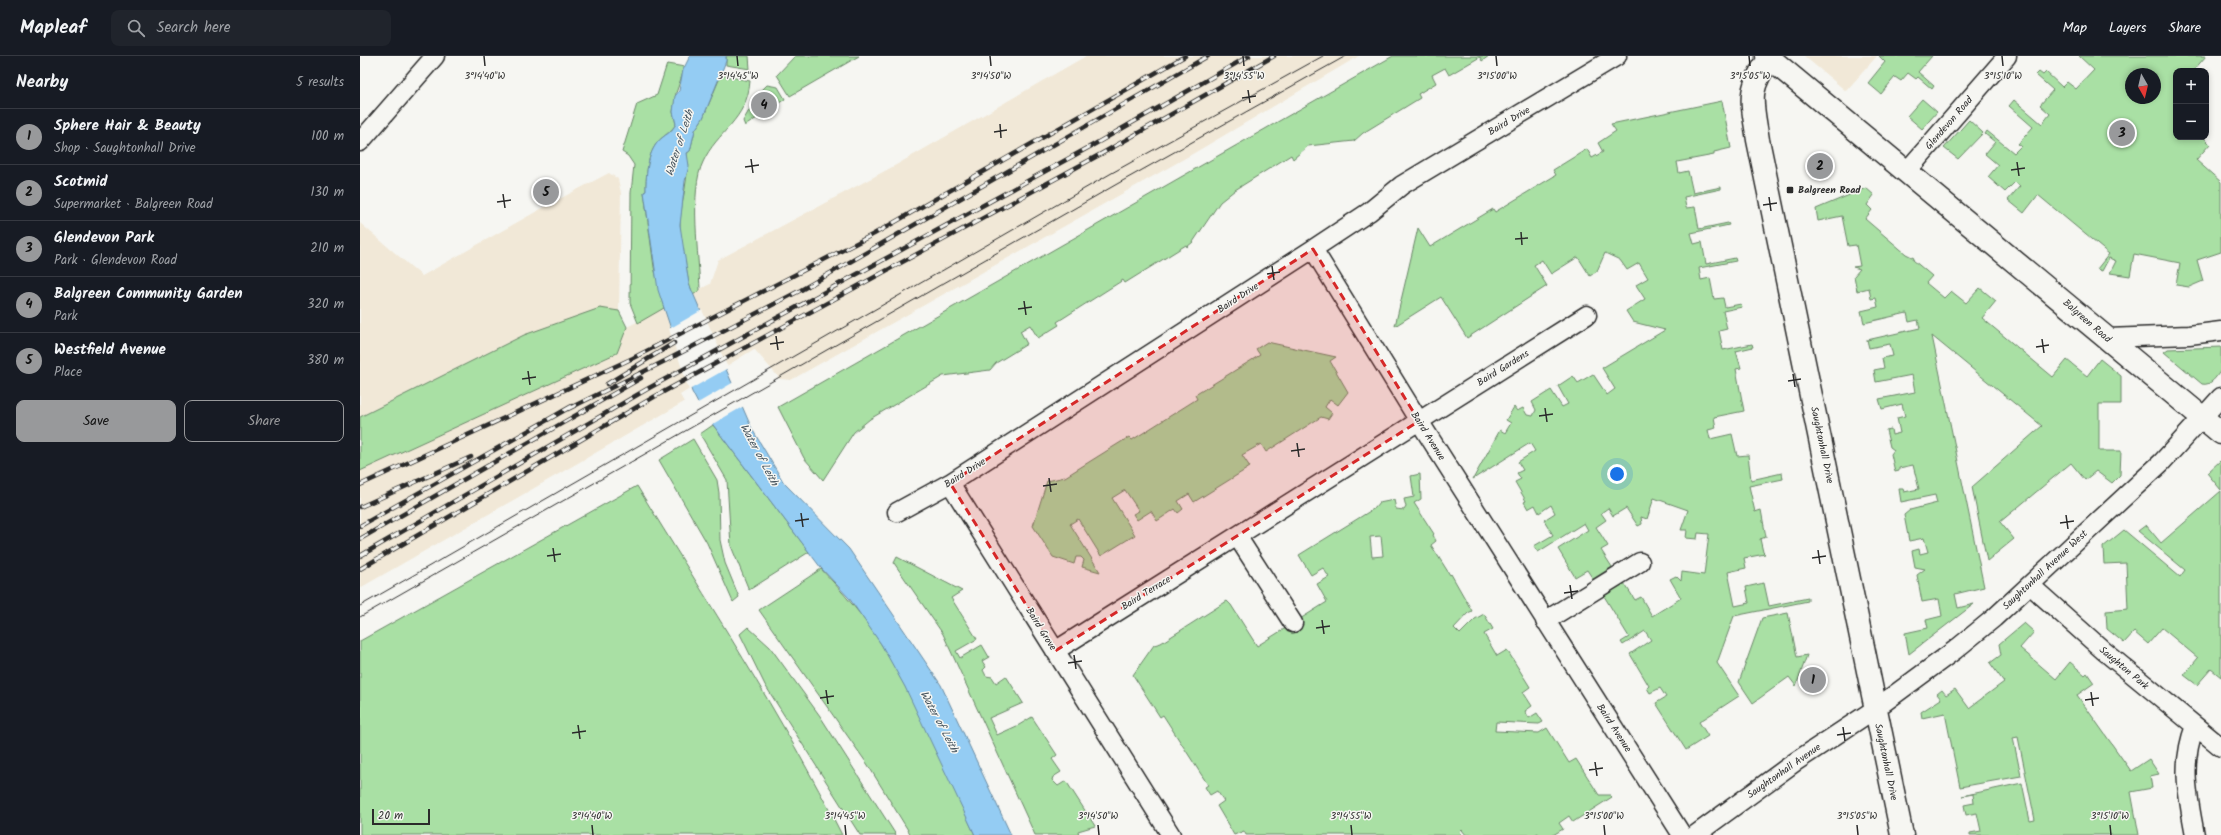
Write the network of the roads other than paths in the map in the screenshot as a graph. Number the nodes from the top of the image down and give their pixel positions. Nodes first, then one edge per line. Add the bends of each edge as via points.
1 (435, 56) edge
2 (1617, 56) edge
3 (2007, 56) edge
4 (1768, 57) edge
5 (360, 142) edge
6 (1907, 171) junction
7 (1313, 249) junction
8 (1587, 315) dead end
9 (2221, 331) edge
10 (2107, 338) junction
11 (2221, 397) edge
12 (2202, 418) junction
13 (1419, 421) junction
14 (2221, 433) edge
15 (950, 483) junction
16 (897, 512) dead end
17 (1237, 536) junction
18 (1640, 562) dead end
19 (2030, 585) junction
20 (1545, 621) junction
21 (1293, 623) dead end
22 (1055, 651) junction
23 (1875, 708) junction
24 (2195, 726) junction
25 (2221, 747) edge
26 (1171, 835) edge
27 (1682, 835) edge
28 (1694, 835) edge
29 (1902, 835) edge
30 (2195, 835) edge

1 - 5 street
2 - 7 street, Baird Drive via 1402,185 1369,212
3 - 6 street, Glendevon Road
4 - 6 street, Balgreen Road
4 - 23 street, Saughtonhall Drive via 1752,92 1758,140
6 - 10 street, Balgreen Road
7 - 13 street, Baird Avenue
7 - 15 street, Baird Drive
8 - 13 street, Baird Gardens
9 - 10 street via 2189,335
10 - 12 street, Balgreen Road
11 - 12 street, Saughtonhall Avenue West
12 - 14 street, Balgreen Road
12 - 19 street, Saughtonhall Avenue West via 2162,462
13 - 17 street, Baird Terrace
13 - 20 street, Baird Avenue
15 - 16 street, Baird Drive
15 - 22 street, Baird Grove
17 - 21 street
17 - 22 street, Baird Terrace
18 - 20 street
19 - 23 street, Saughtonhall Avenue West via 1955,650
19 - 24 street, Saughton Park via 2104,651
20 - 27 street, Baird Avenue
22 - 26 street, Baird Grove
23 - 28 street, Saughtonhall Avenue
23 - 29 street, Saughtonhall Drive
24 - 25 street, Saughton Park
24 - 30 street via 2187,755 2185,780

